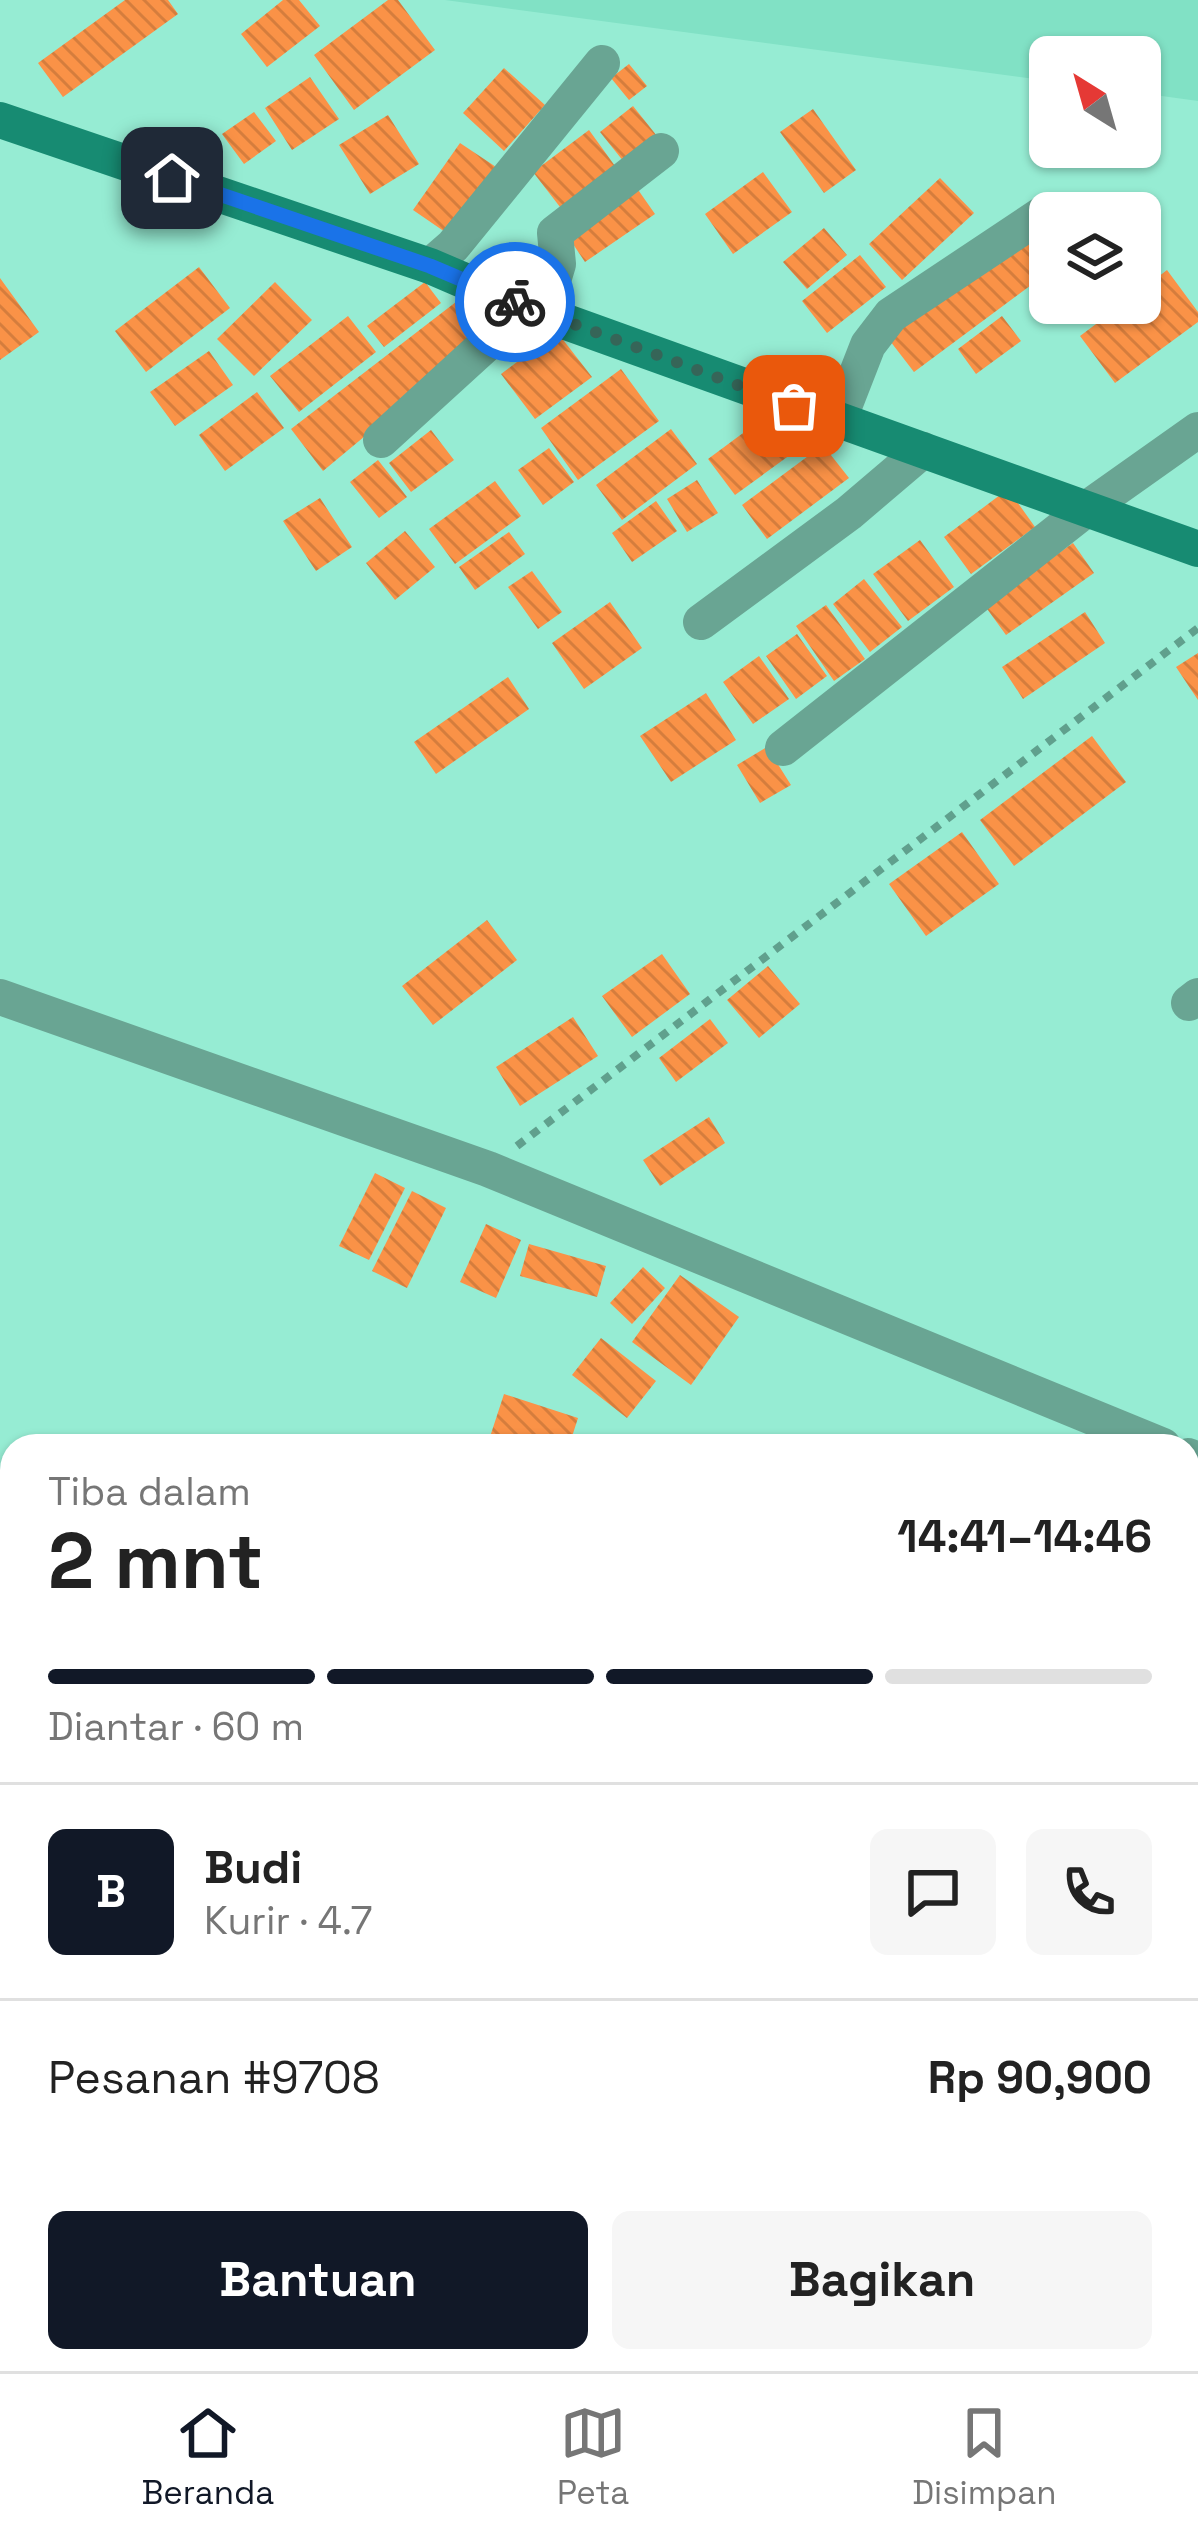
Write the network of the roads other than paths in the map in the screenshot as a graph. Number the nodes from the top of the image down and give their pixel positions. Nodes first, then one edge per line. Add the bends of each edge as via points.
1 (602, 63) dead end
2 (0, 120) edge
3 (661, 151) dead end
4 (1029, 222) edge
5 (430, 266) junction
6 (530, 309) junction
7 (838, 422) junction
8 (1198, 430) edge
9 (381, 440) dead end
10 (922, 450) junction
11 (1085, 510) junction
12 (1198, 549) edge
13 (701, 622) dead end
14 (783, 748) dead end
15 (0, 997) edge
16 (1134, 1434) edge

1 - 5 street
2 - 5 main road
3 - 6 street via 555,232 552,284
4 - 7 street via 891,315 868,345
5 - 6 main road
6 - 7 main road
6 - 9 street
7 - 10 main road
8 - 11 street
10 - 11 main road
10 - 13 street
11 - 12 main road
11 - 14 street
15 - 16 street via 488,1168

